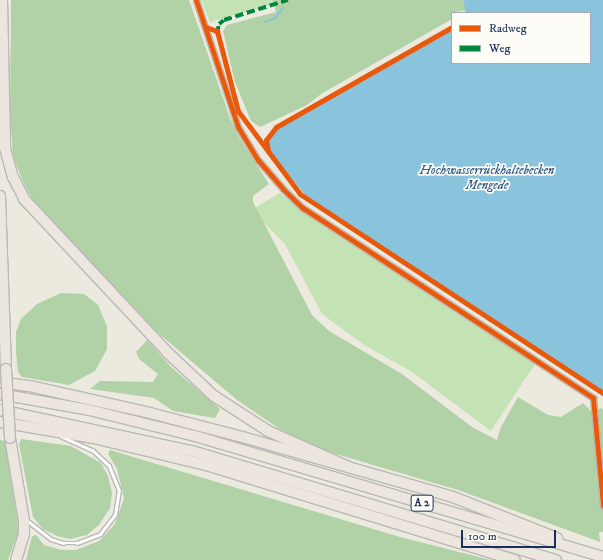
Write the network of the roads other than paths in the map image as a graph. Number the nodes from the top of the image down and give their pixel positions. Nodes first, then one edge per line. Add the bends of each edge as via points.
1 (2, 0) edge
2 (196, 0) edge
3 (0, 196) edge
4 (0, 382) edge
5 (0, 394) edge
6 (0, 410) edge
7 (0, 422) edge
8 (39, 428) junction
9 (349, 467) junction
10 (603, 506) edge
11 (23, 513) junction
12 (578, 549) junction
13 (603, 557) edge
14 (16, 560) edge
15 (515, 560) edge
16 (556, 560) edge

1 - 9 highway via 5,148 13,177 24,199 168,353 214,396 268,431
2 - 10 street via 238,127 258,160 283,189 303,208 594,398
3 - 11 highway, bridge via 10,438
4 - 9 highway via 150,413
5 - 12 highway, A 2 via 89,410 188,434
6 - 16 highway, A 2 via 192,451
7 - 8 highway
8 - 11 lane via 93,451 101,457 114,475 119,491 118,502 108,526 88,541 77,543 51,539 29,522
8 - 15 highway via 131,446 206,465
9 - 12 highway via 453,497 540,530
11 - 14 highway via 24,534
12 - 13 highway, A 2

